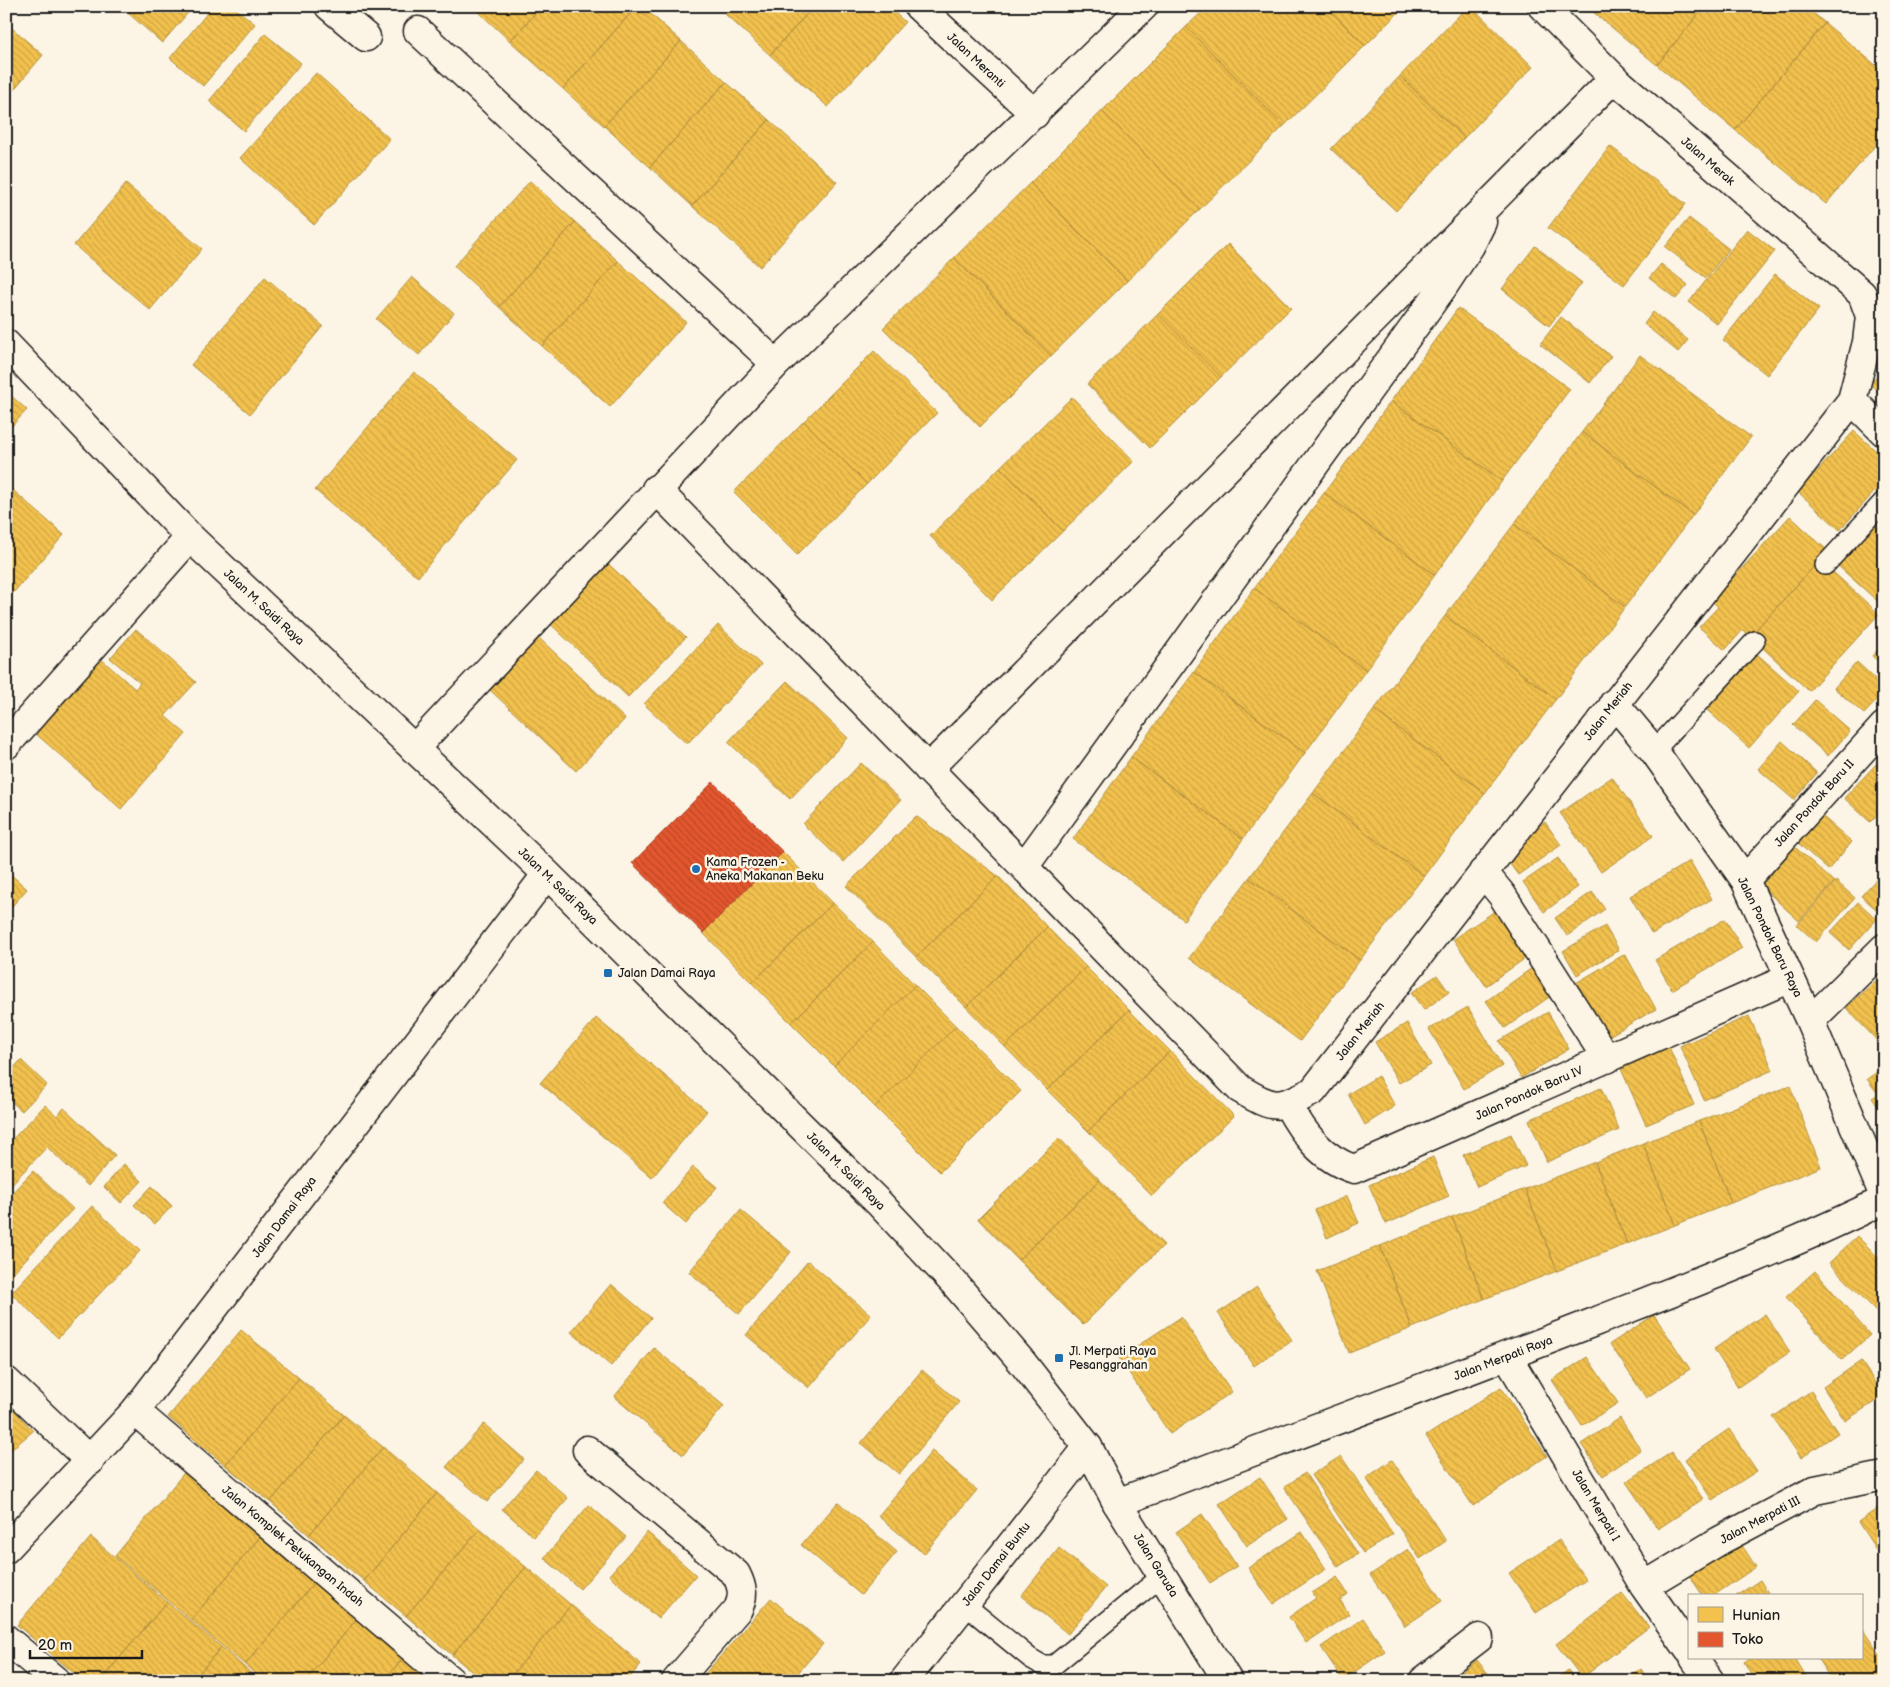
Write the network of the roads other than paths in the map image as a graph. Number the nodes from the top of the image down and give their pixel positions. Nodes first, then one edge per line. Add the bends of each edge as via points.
1 (329, 6) edge
2 (918, 6) edge
3 (1144, 6) edge
4 (1542, 6) edge
5 (418, 31) dead end
6 (366, 37) dead end
7 (1614, 78) junction
8 (1035, 114) junction
9 (1493, 199) junction
10 (1870, 316) joint
11 (6, 344) edge
12 (776, 364) junction
13 (1852, 400) junction
14 (1884, 432) edge
15 (656, 489) junction
16 (1884, 501) edge
17 (190, 537) junction
18 (1825, 565) dead end
19 (1755, 641) dead end
20 (1614, 704) junction
21 (1884, 726) edge
22 (6, 745) edge
23 (414, 749) junction
24 (1654, 751) junction
25 (928, 769) junction
26 (1024, 867) junction
27 (1483, 872) junction
28 (547, 874) junction
29 (1745, 880) junction
30 (1884, 948) edge
31 (1790, 978) junction
32 (1810, 1021) junction
33 (1606, 1059) junction
34 (1288, 1105) junction
35 (1884, 1196) edge
36 (1884, 1200) edge
37 (1507, 1356) junction
38 (6, 1382) edge
39 (136, 1411) junction
40 (1088, 1447) junction
41 (587, 1450) dead end
42 (90, 1461) junction
43 (1884, 1476) edge
44 (1117, 1503) junction
45 (6, 1549) edge
46 (1162, 1576) junction
47 (1644, 1586) junction
48 (964, 1604) junction
49 (1478, 1638) dead end
50 (6, 1639) edge
51 (1688, 1649) edge
52 (1695, 1660) edge
53 (56, 1681) edge
54 (451, 1681) edge
55 (676, 1681) edge
56 (904, 1681) edge
57 (1228, 1681) edge
58 (1423, 1681) edge
59 (1710, 1681) edge

1 - 6 street
2 - 8 street, Jalan Meranti
3 - 8 street
4 - 7 street, Jalan Merak
5 - 12 street
7 - 9 street
7 - 10 street, Jalan Merak via 1862,294
8 - 12 street
9 - 25 street
9 - 26 street via 1470,246 1443,287
10 - 13 street, Jalan Meriah via 1867,342
11 - 17 street, Jalan M. Saidi Raya
12 - 15 street
13 - 14 street
13 - 20 street, Jalan Meriah
15 - 23 street
15 - 25 street
16 - 18 lane
17 - 22 street
17 - 23 street, Jalan M. Saidi Raya
19 - 24 lane
20 - 24 street, Jalan Pondok Baru Raya
20 - 27 street, Jalan Meriah
21 - 29 street, Jalan Pondok Baru II
23 - 28 street, Jalan M. Saidi Raya
24 - 29 street, Jalan Pondok Baru Raya
25 - 26 street
26 - 34 street via 1240,1088 1264,1104
27 - 33 street via 1502,894
27 - 34 street, Jalan Meriah via 1313,1091
28 - 39 street, Jalan Damai Raya
28 - 40 street, Jalan M. Saidi Raya via 878,1202 1022,1362
29 - 31 street, Jalan Pondok Baru Raya
30 - 32 street
31 - 32 street, Jalan Pondok Baru Raya
31 - 33 street, Jalan Pondok Baru IV
32 - 35 street, Jalan Pondok Baru Raya
33 - 34 street, Jalan Pondok Baru IV via 1354,1169 1327,1156 1301,1129
36 - 37 street, Jalan Merpati Raya via 1728,1270
37 - 44 street, Jalan Merpati Raya
37 - 47 street, Jalan Merpati I
38 - 42 street
39 - 42 street, Jalan Damai Raya
39 - 54 street, Jalan Komplek Petukangan Indah
40 - 44 street, Jalan Garuda
40 - 48 street, Jalan Damai Buntu
41 - 55 street via 736,1574 742,1585 743,1598 738,1609
42 - 45 street, Jalan Damai Raya
43 - 47 street, Jalan Merpati III via 1815,1490 1719,1541
44 - 46 street, Jalan Garuda
46 - 48 lane via 1054,1665 1042,1665 1030,1658
46 - 57 street, Jalan Garuda
47 - 51 street, Jalan Merpati I
48 - 56 street, Jalan Damai Buntu
49 - 58 street
50 - 53 street
52 - 59 street

